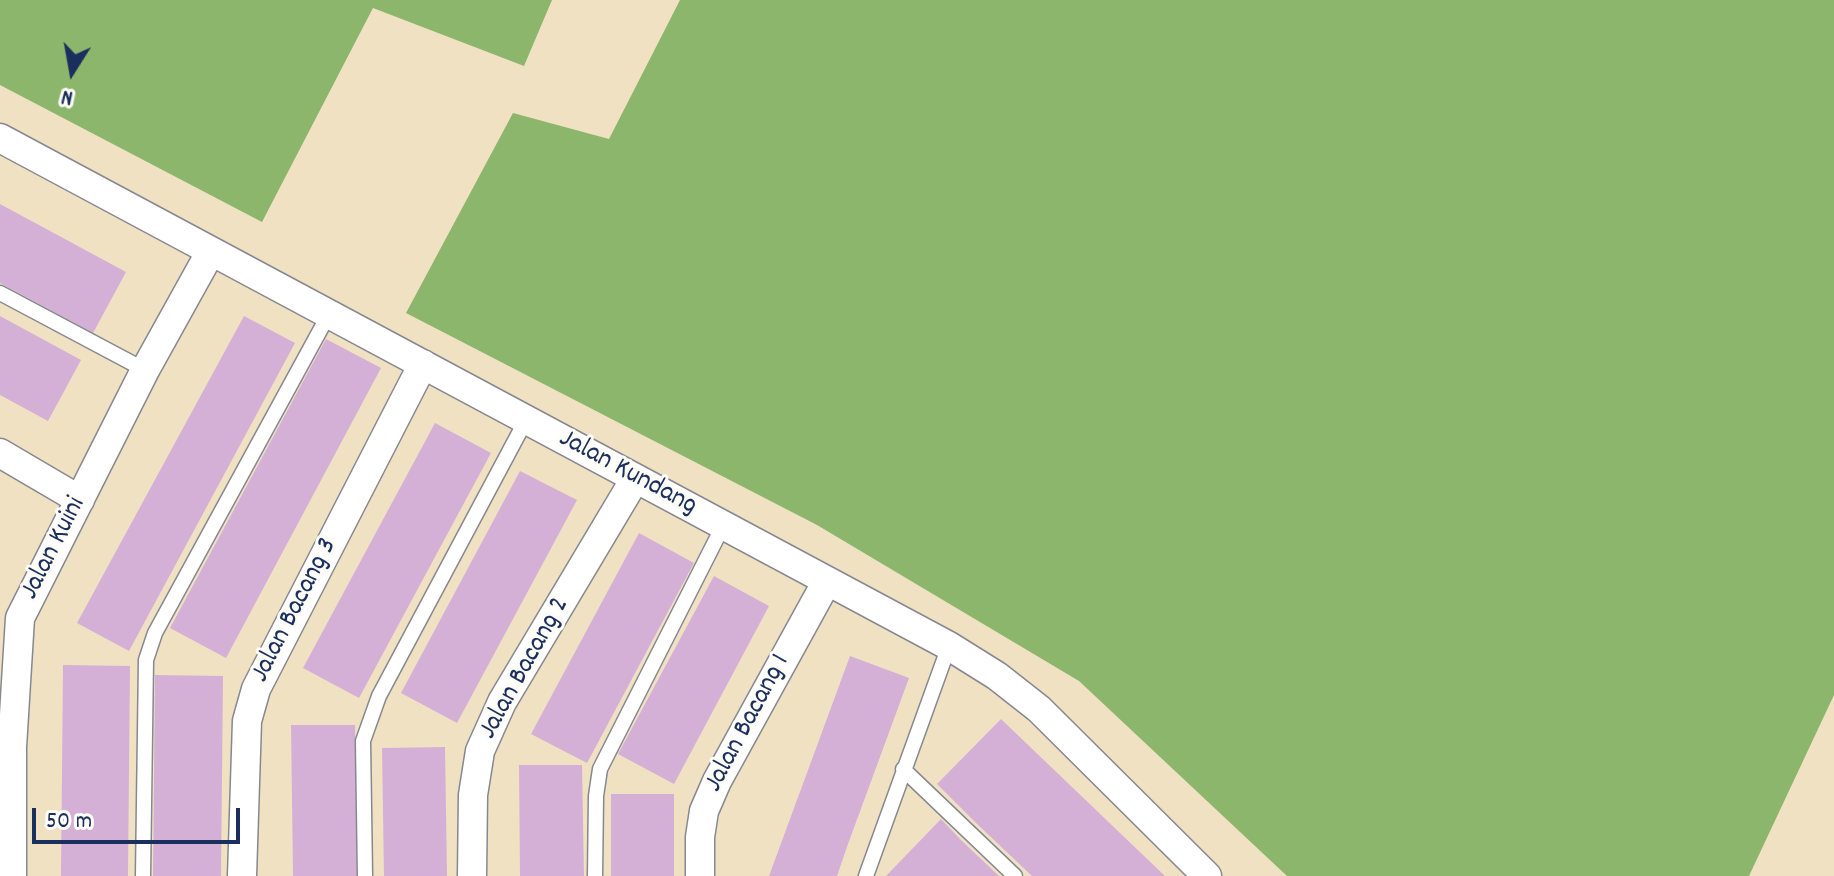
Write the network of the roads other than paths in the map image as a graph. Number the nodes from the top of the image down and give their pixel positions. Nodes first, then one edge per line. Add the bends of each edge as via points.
1 (0, 138) edge
2 (211, 251) junction
3 (0, 293) edge
4 (329, 314) junction
5 (423, 364) junction
6 (145, 370) junction
7 (526, 420) junction
8 (0, 453) edge
9 (635, 479) junction
10 (80, 500) junction
11 (723, 526) junction
12 (827, 581) junction
13 (949, 646) junction
14 (6, 747) edge
15 (903, 769) junction
16 (12, 876) edge
17 (143, 876) edge
18 (242, 876) edge
19 (365, 876) edge
20 (472, 876) edge
21 (595, 876) edge
22 (700, 876) edge
23 (866, 876) edge
24 (1015, 876) edge
25 (1207, 876) edge

1 - 2 street, Jalan Kundang
2 - 4 street, Jalan Kundang
2 - 6 street, Jalan Kuini
3 - 6 lane
4 - 5 street, Jalan Kundang
4 - 17 lane via 155,633 146,660
5 - 7 street, Jalan Kundang
5 - 18 street, Jalan Bacang 3 via 256,689 247,721
6 - 10 street, Jalan Kuini
7 - 9 street, Jalan Kundang
7 - 19 lane via 379,696 363,741
8 - 10 street
9 - 11 street, Jalan Kundang
9 - 20 street, Jalan Bacang 2 via 502,702 480,751 473,795
10 - 14 street, Jalan Kuini via 20,618
11 - 12 street, Jalan Kundang
11 - 21 lane via 600,769
12 - 13 street, Jalan Kundang
12 - 22 street, Jalan Bacang 1 via 712,791 700,837
13 - 15 lane
13 - 25 street, Jalan Kundang via 1039,709
14 - 16 street, Jalan Kuini
15 - 23 lane
15 - 24 lane

